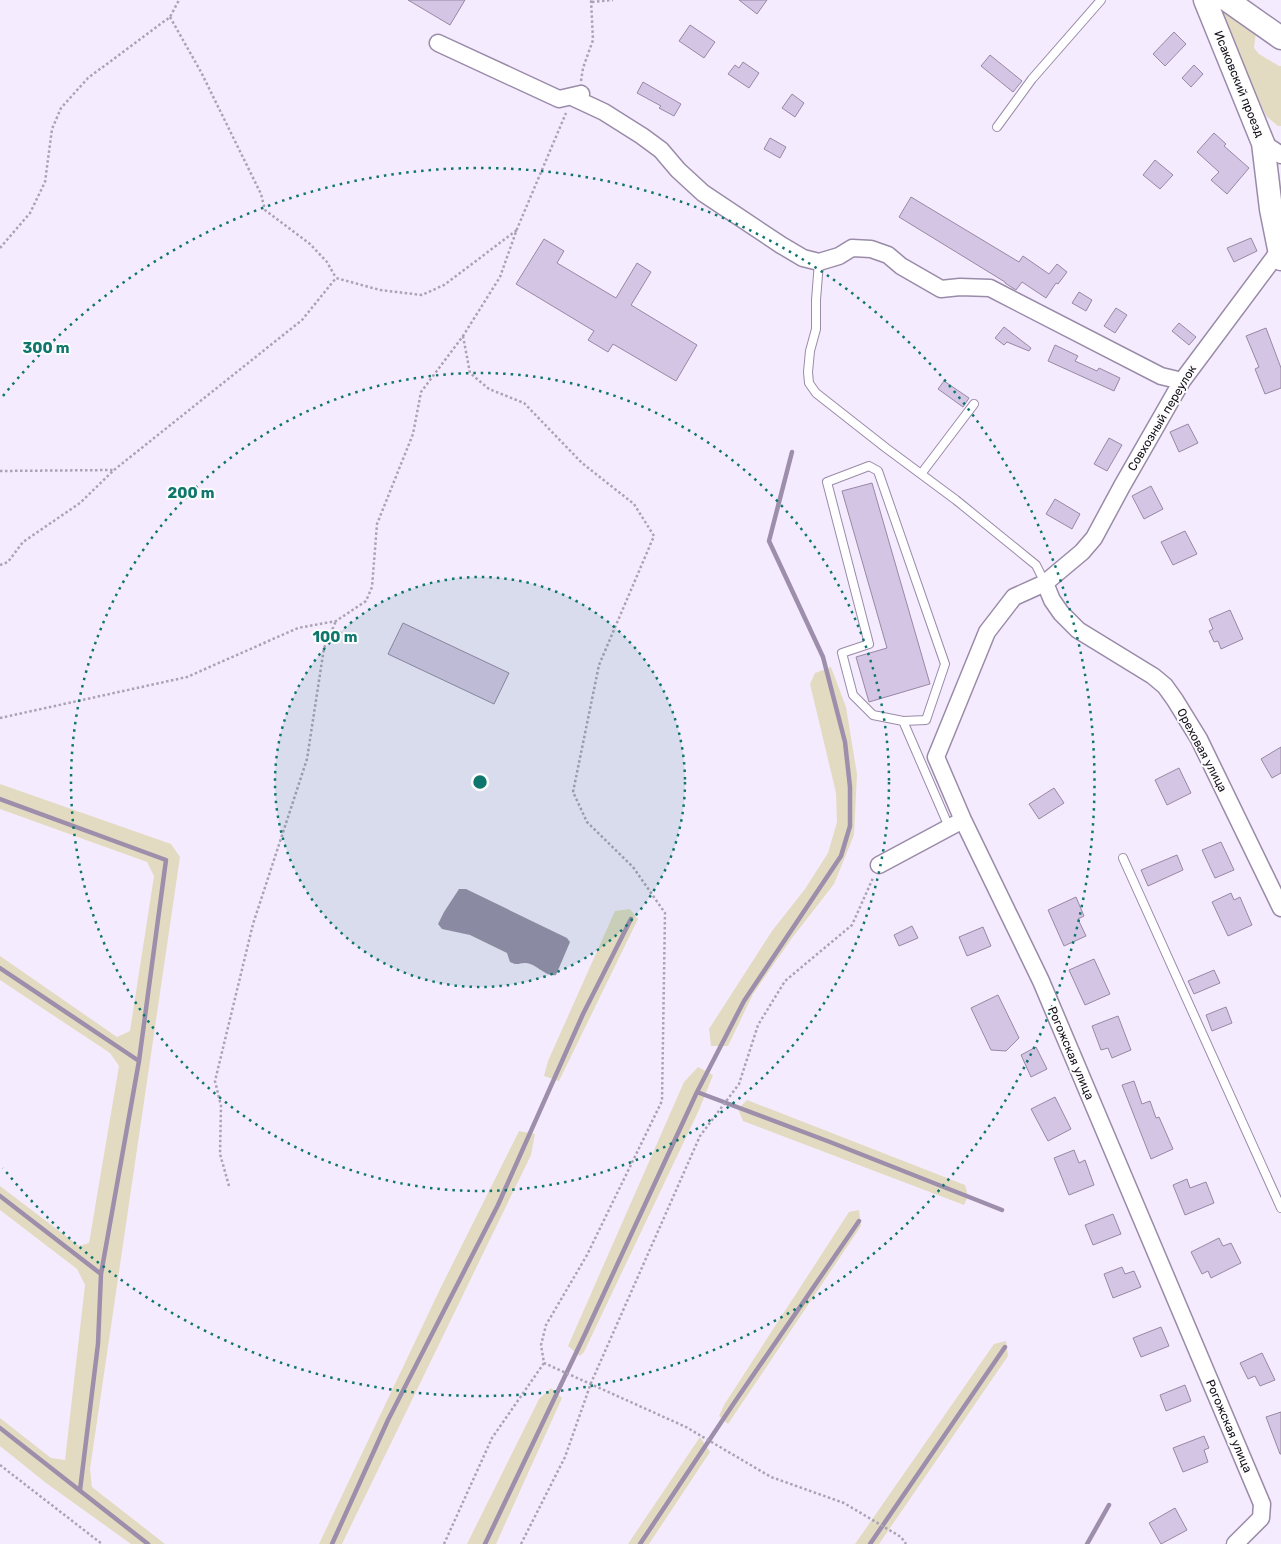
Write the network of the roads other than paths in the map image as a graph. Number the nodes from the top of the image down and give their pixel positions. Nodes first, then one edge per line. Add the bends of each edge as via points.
1 (1101, 0) edge
2 (1205, 0) edge
3 (1227, 0) edge
4 (1281, 38) edge
5 (438, 43) dead end
6 (997, 127) dead end
7 (1272, 149) edge
8 (1280, 255) edge
9 (819, 262) junction
10 (1182, 381) junction
11 (974, 404) dead end
12 (921, 474) junction
13 (1045, 583) junction
14 (903, 721) junction
15 (956, 823) junction
16 (1123, 858) dead end
17 (879, 865) road end
18 (1281, 908) edge
19 (1281, 1208) edge
20 (1235, 1544) edge

1 - 6 lane via 1032,79
2 - 7 street, Исаковский проезд
3 - 4 street
5 - 9 street via 559,99 577,96 662,150 678,170 703,192 781,245 803,258
7 - 8 street, Исаковский проезд via 1271,209
8 - 10 street, Совхозный переулок
9 - 10 street via 852,248 871,248 888,255 941,289 990,288 1161,376
9 - 12 lane via 816,329 809,383 816,393
10 - 13 street, Совхозный переулок via 1094,538
11 - 12 lane
12 - 13 lane via 1036,565
13 - 15 street, Рогожская улица via 1014,597 987,632 936,757
13 - 18 street, Ореховая улица via 1056,606 1078,630 1153,676 1175,700 1199,739
14 - 14 lane via 873,715 853,694 842,653 869,644 827,482 870,466 878,471 945,664 926,720
14 - 15 lane
15 - 17 street
15 - 20 street, Рогожская улица via 1041,981 1262,1504 1261,1518
16 - 19 lane

